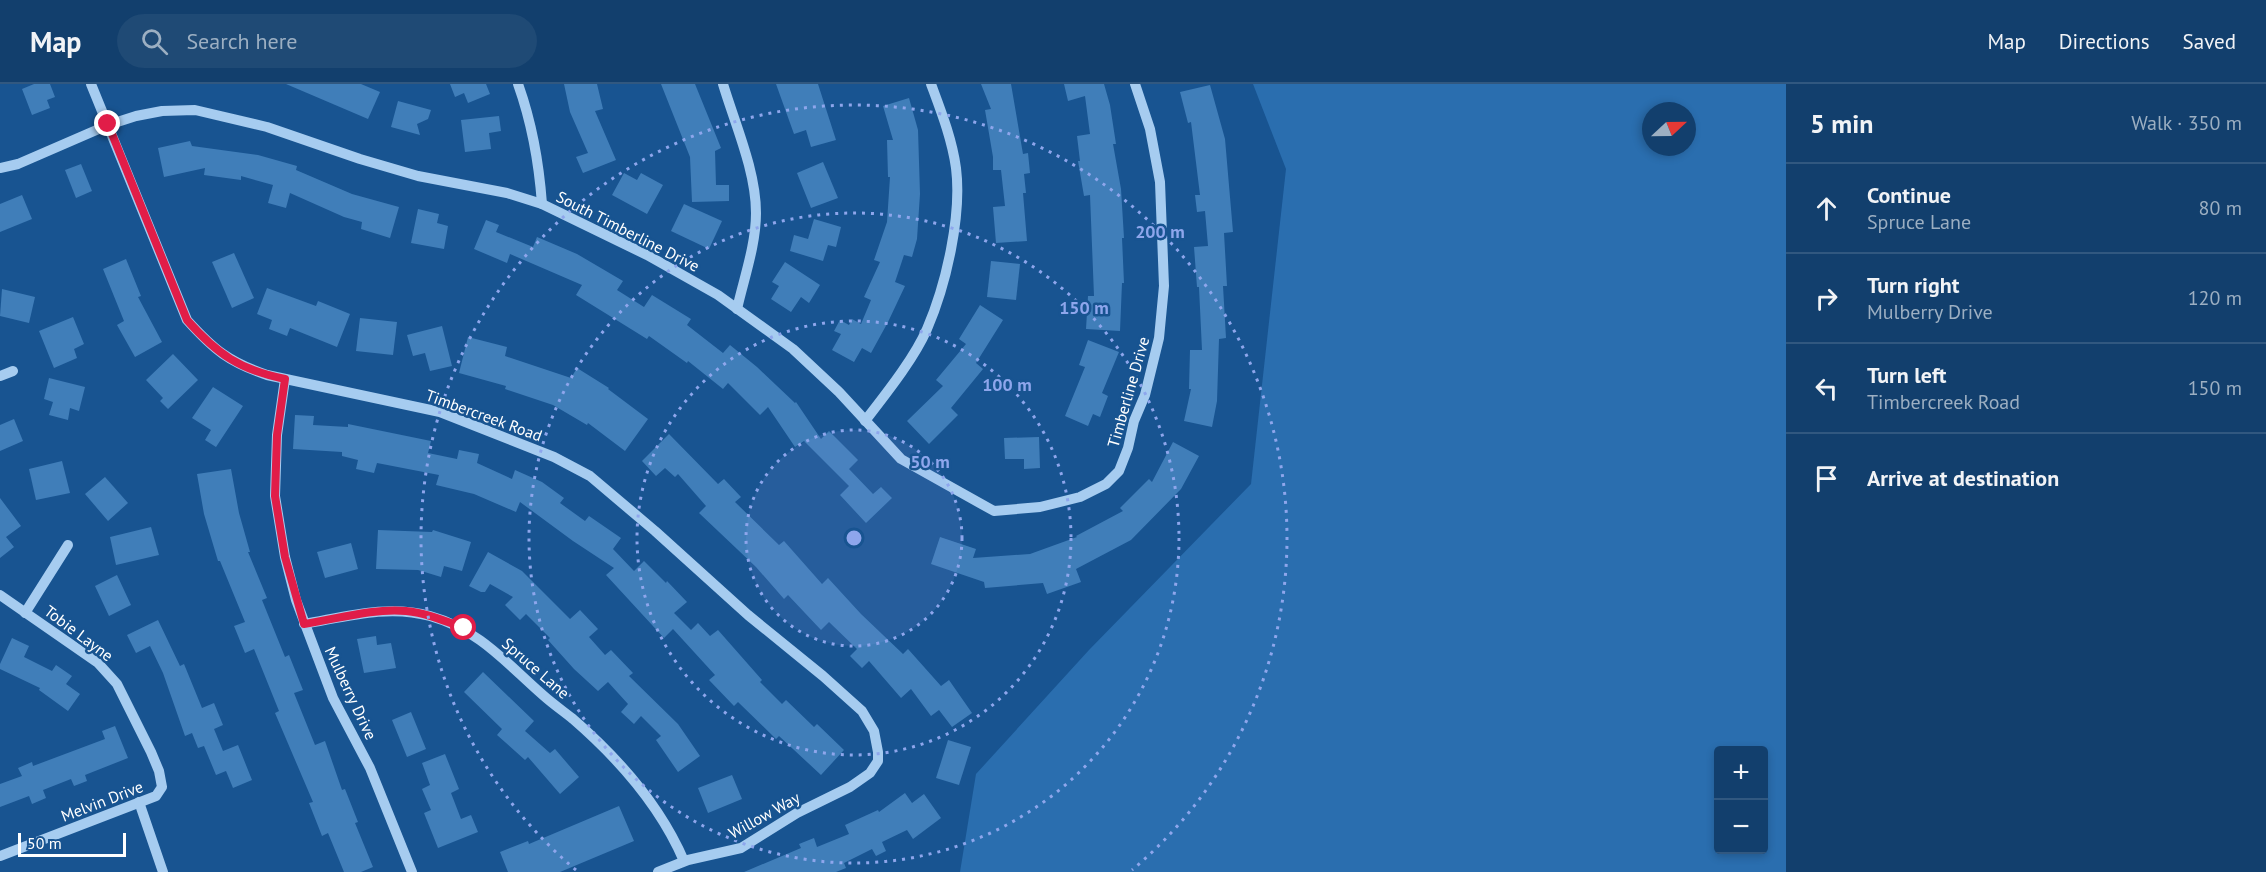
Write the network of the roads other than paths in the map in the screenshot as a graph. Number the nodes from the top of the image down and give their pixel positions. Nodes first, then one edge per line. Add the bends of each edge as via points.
1 (91, 84) edge
2 (518, 84) edge
3 (723, 84) edge
4 (931, 84) edge
5 (1135, 84) edge
6 (108, 124) junction
7 (0, 168) edge
8 (542, 204) junction
9 (737, 309) junction
10 (13, 371) dead end
11 (0, 376) edge
12 (285, 379) junction
13 (865, 421) junction
14 (1069, 500) joint
15 (68, 545) dead end
16 (0, 595) edge
17 (25, 613) junction
18 (304, 624) junction
19 (876, 765) joint
20 (159, 771) joint
21 (139, 802) junction
22 (0, 856) edge
23 (684, 861) junction
24 (163, 872) edge
25 (412, 872) edge
26 (658, 872) edge

1 - 6 street, Timbercreek Road
2 - 8 street via 534,139
3 - 9 street via 754,184 756,214
4 - 13 street via 956,168 952,239 926,331
5 - 14 street, Timberline Drive via 1150,129 1160,182 1164,286 1159,338 1145,395 1119,471 1106,484
6 - 7 street via 18,164
6 - 8 street, South Timberline Drive via 162,111 195,110 267,127 418,176 507,193
6 - 12 street, Timbercreek Road via 187,320 209,345 240,366
8 - 9 street, South Timberline Drive via 647,255
9 - 13 street, South Timberline Drive via 793,349
10 - 11 street
12 - 18 street, Mulberry Drive via 277,435 275,496 285,557
12 - 19 street, Timbercreek Road via 440,412 554,457 590,476 862,711 874,731
13 - 14 street, South Timberline Drive via 902,459 994,511
15 - 17 street
16 - 17 street, Tobie Layne
17 - 20 street, Tobie Layne via 98,663 117,684
18 - 23 street, Spruce Lane via 386,610 430,616 464,628 605,748 657,808
18 - 25 street, Mulberry Drive via 333,698 370,768
19 - 23 street, Willow Way via 849,787 796,813 741,848
20 - 21 street, Melvin Drive via 160,791
21 - 22 street, Melvin Drive
21 - 24 street
23 - 26 street, Willow Way

